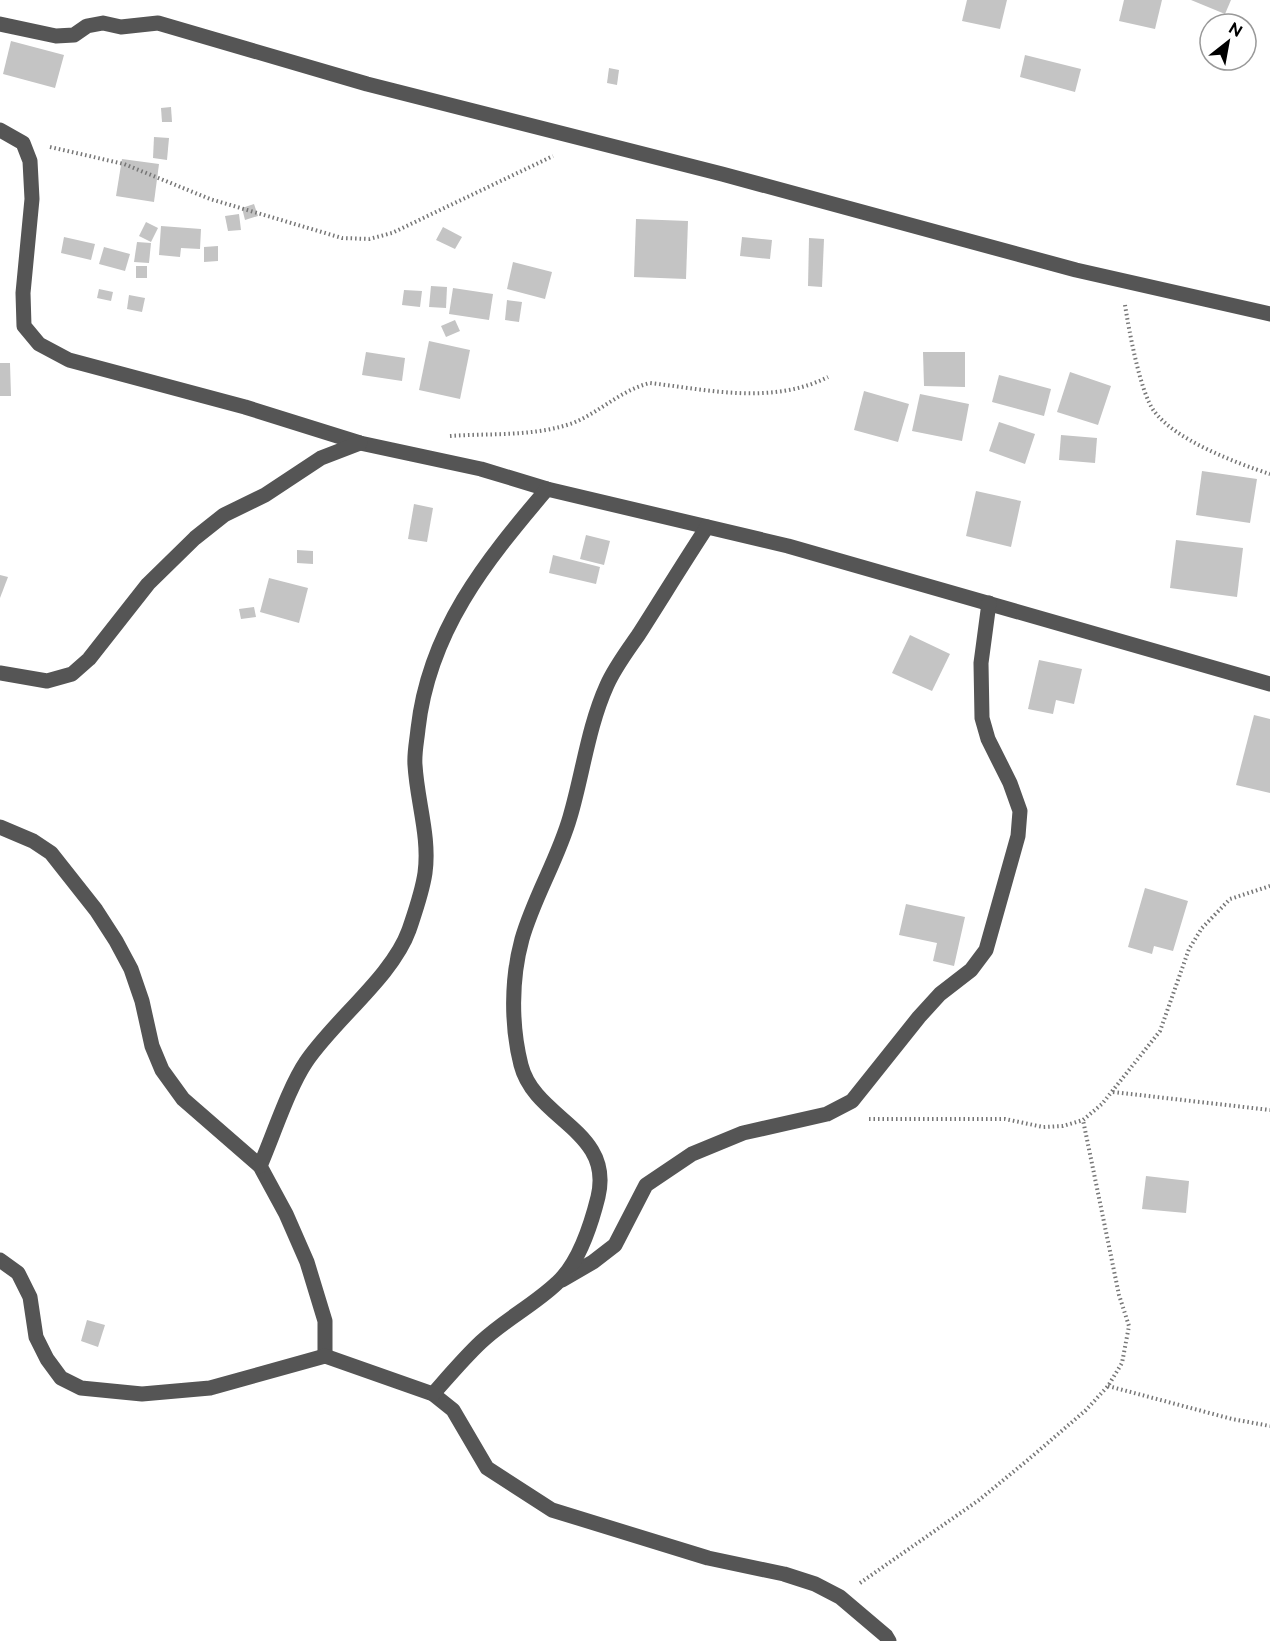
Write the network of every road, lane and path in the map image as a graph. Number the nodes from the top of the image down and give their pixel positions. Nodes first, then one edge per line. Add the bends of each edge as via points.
1 (0, 24) edge
2 (0, 130) edge
3 (591, 140) junction
4 (22, 143) junction
5 (1121, 281) junction
6 (1270, 314) edge
7 (828, 377) dead end
8 (448, 436) dead end
9 (360, 443) junction
10 (1270, 474) edge
11 (547, 489) junction
12 (707, 527) junction
13 (989, 603) junction
14 (0, 673) edge
15 (1270, 684) edge
16 (0, 827) edge
17 (1270, 886) edge
18 (1112, 1092) junction
19 (1270, 1110) edge
20 (827, 1114) junction
21 (1083, 1120) junction
22 (260, 1166) junction
23 (0, 1260) edge
24 (558, 1282) junction
25 (325, 1356) junction
26 (1108, 1386) junction
27 (433, 1394) junction
28 (1270, 1426) edge
29 (840, 1597) junction
30 (889, 1641) edge

1 - 3 street via 56,36 74,35 87,26 103,23 121,27 158,23 367,84
2 - 4 street
3 - 4 path via 392,233 369,239 342,238 239,208 124,164
3 - 5 street
4 - 9 street via 30,161 32,199 23,293 24,326 39,344 69,360 245,407
5 - 6 street
5 - 10 path via 1132,346 1153,410 1190,439
7 - 8 path via 805,388 776,393 743,394 650,383 635,387 574,422 531,434
9 - 11 street via 481,469
9 - 14 street via 321,458 265,495 224,515 195,538 148,584 89,659 72,674 47,681
11 - 12 street
11 - 22 street via 497,547 432,660 422,695 414,763 424,831 425,871 408,934 378,980 337,1022 305,1064
12 - 13 street
12 - 24 street via 607,684 563,840 522,940 514,996 514,1034 527,1084 539,1100 576,1130 600,1170 598,1196 584,1237
13 - 15 street
13 - 20 street via 981,663 982,718 1020,812 1018,836 996,920 986,950 971,970 939,994 852,1101
16 - 22 street via 51,853 96,910 131,969 162,1070 183,1099
17 - 18 path via 1230,899 1202,928 1189,949 1160,1031
18 - 19 path
18 - 21 path
20 - 21 path via 871,1119 1005,1119 1043,1127
20 - 24 street via 743,1133 663,1171 646,1185 615,1245
21 - 26 path via 1119,1295 1129,1326 1122,1363
22 - 25 street via 307,1262 325,1321
23 - 25 street via 18,1273 30,1297 36,1337 47,1359 61,1378 81,1388 142,1394 210,1389
24 - 27 street via 481,1341
25 - 27 street
26 - 28 path
26 - 29 path via 1086,1410 979,1500
27 - 29 street via 453,1410 487,1468 552,1509 708,1558 784,1574
29 - 30 street

